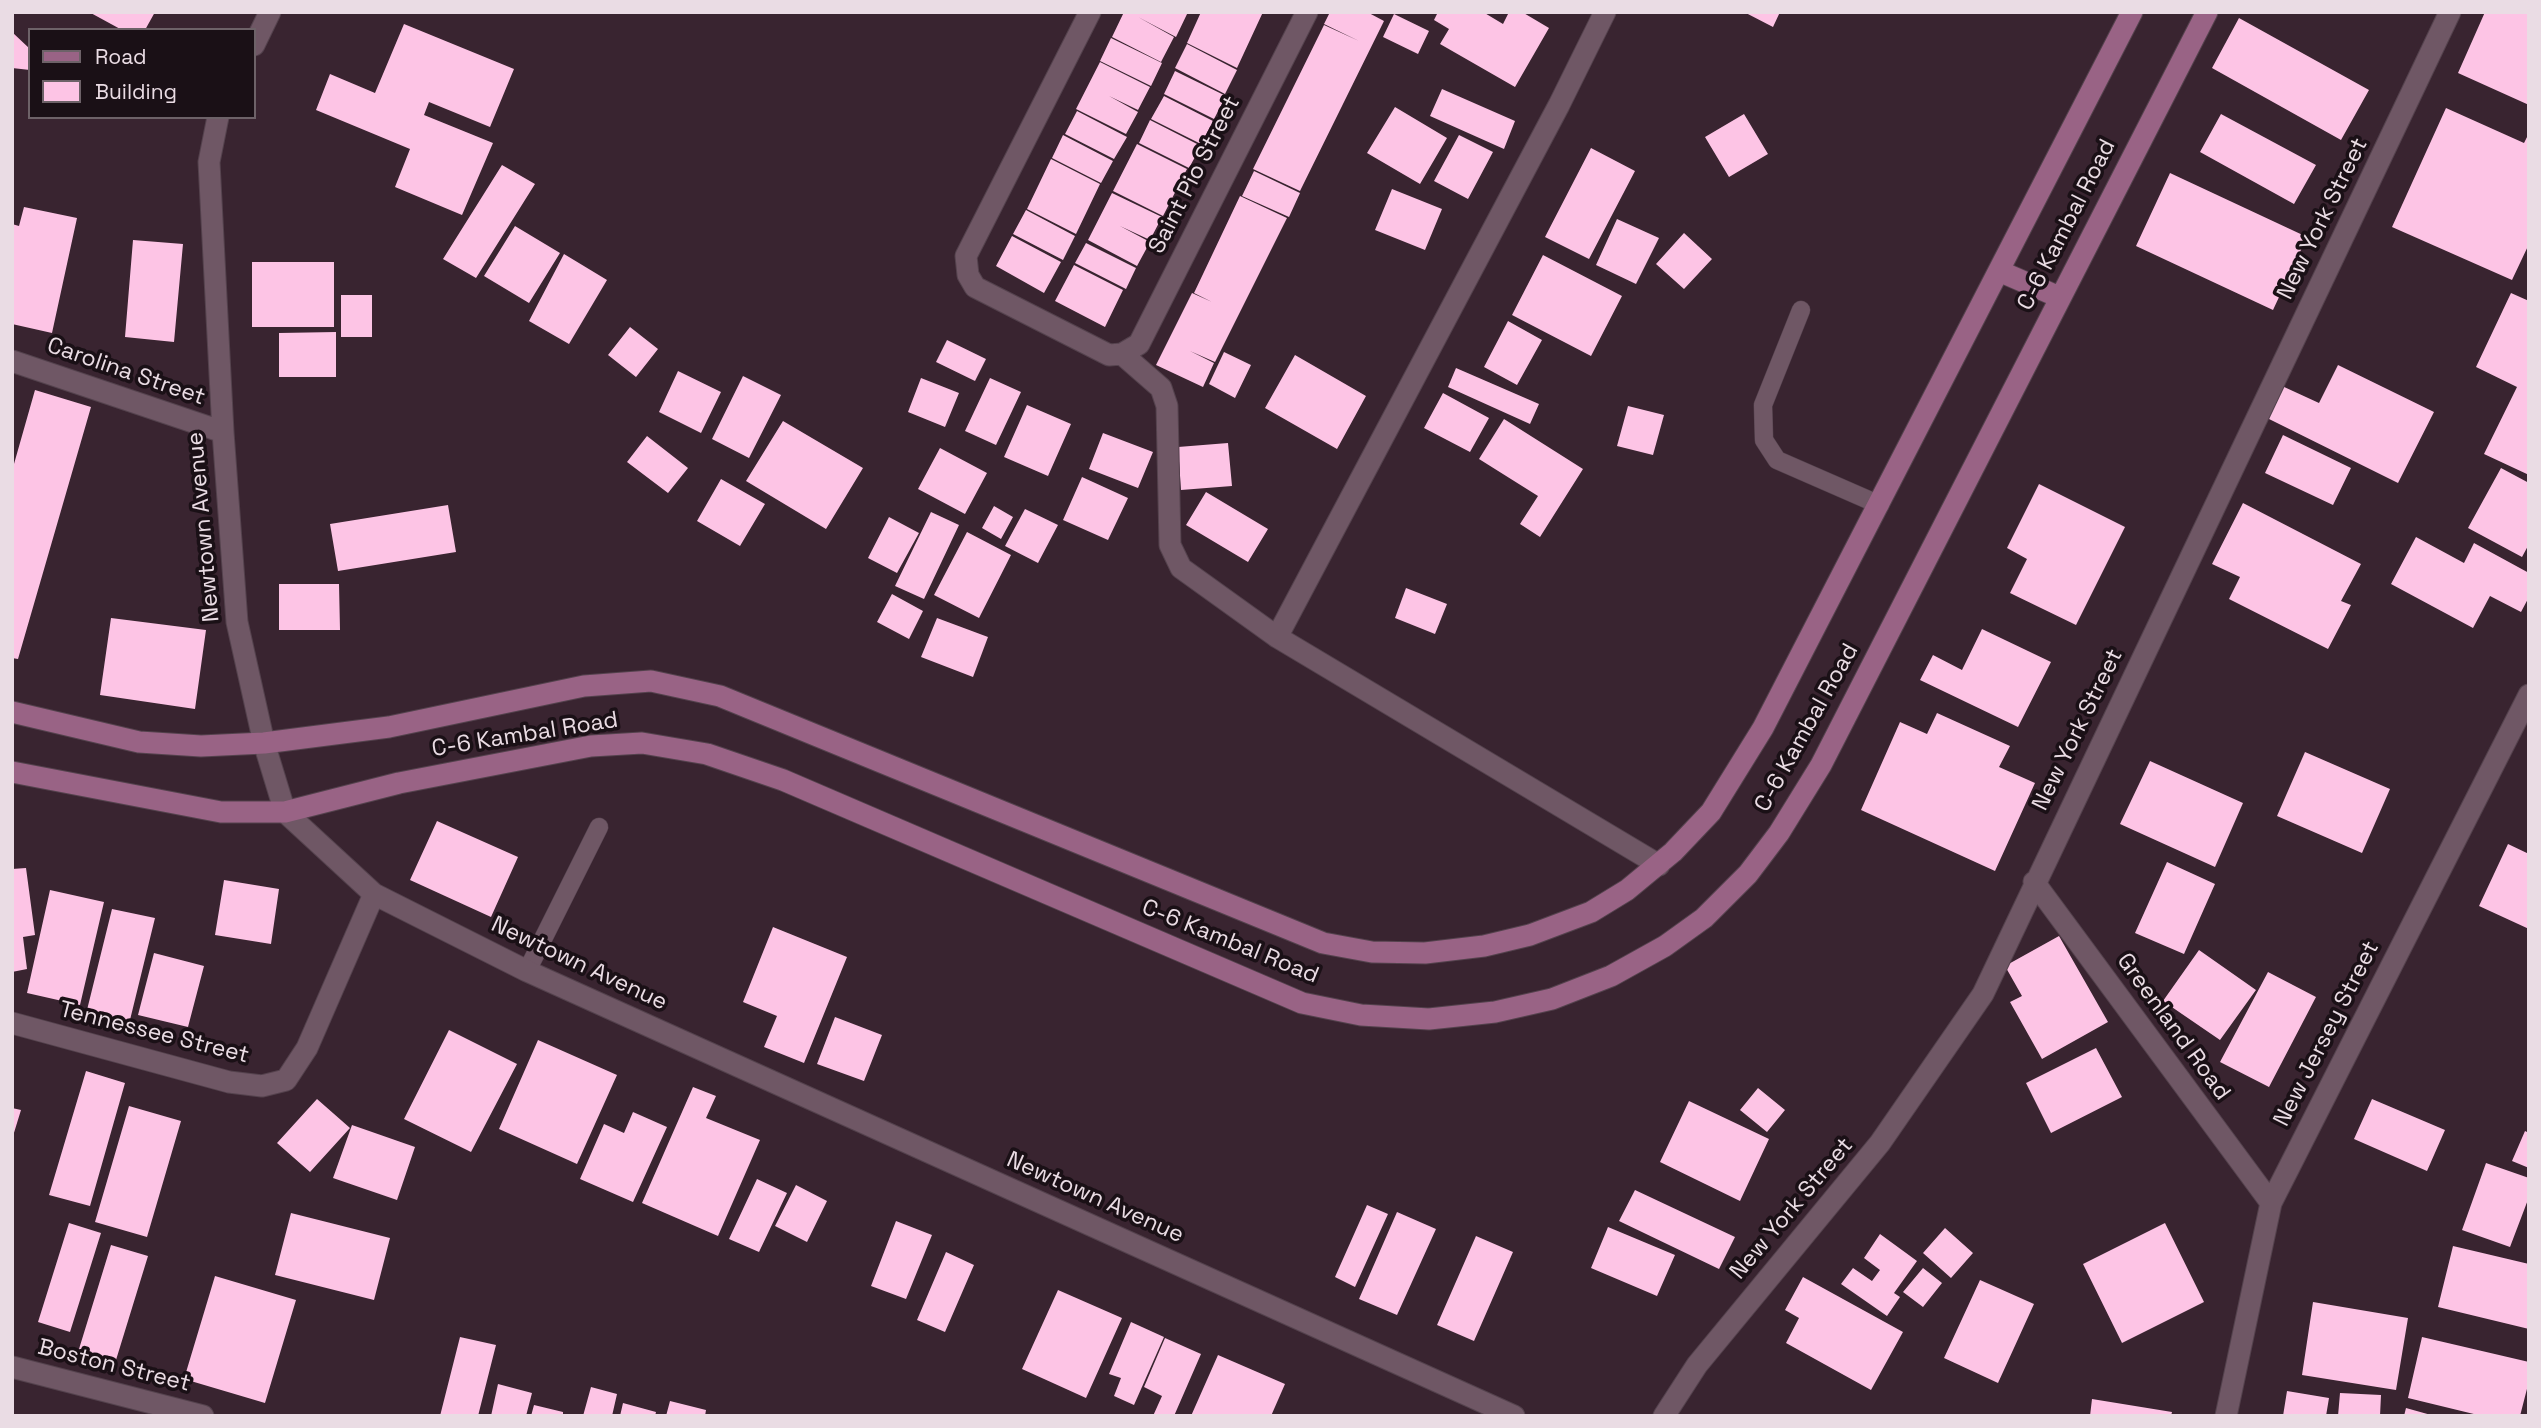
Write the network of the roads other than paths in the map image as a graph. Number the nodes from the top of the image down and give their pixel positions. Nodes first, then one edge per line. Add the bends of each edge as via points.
1 (270, 12) edge
2 (1090, 12) edge
3 (1307, 12) edge
4 (1605, 12) edge
5 (2132, 12) edge
6 (2207, 12) edge
7 (2451, 12) edge
8 (256, 41) edge
9 (217, 119) edge
10 (1999, 271) junction
11 (2059, 297) junction
12 (1801, 310) dead end
13 (1122, 354) junction
14 (12, 361) edge
15 (223, 432) junction
16 (1880, 505) junction
17 (1276, 637) junction
18 (2529, 695) edge
19 (12, 712) edge
20 (264, 743) junction
21 (12, 772) edge
22 (285, 811) junction
23 (599, 827) dead end
24 (1658, 864) junction
25 (2034, 882) junction
26 (374, 894) junction
27 (527, 971) junction
28 (12, 1023) edge
29 (2271, 1203) junction
30 (12, 1367) edge
31 (203, 1416) edge
32 (1514, 1416) edge
33 (1664, 1416) edge
34 (2226, 1416) edge

1 - 8 street
2 - 13 street via 966,256 975,287 1109,355
3 - 13 street, Saint Pio Street via 1139,344
4 - 17 street
5 - 10 main road, C-6 Kambal Road
6 - 11 main road, C-6 Kambal Road
7 - 25 street, New York Street
9 - 15 street, Newtown Avenue via 209,162
10 - 11 main road
10 - 16 main road, C-6 Kambal Road
11 - 22 main road, C-6 Kambal Road via 1821,765 1779,833 1739,883 1665,946 1611,976 1552,999 1495,1012 1429,1019 1361,1014 1302,1003 783,780 707,754 642,743 591,746 399,783
12 - 16 lane via 1763,405 1764,440 1776,460
13 - 17 street via 1161,388 1167,406 1170,545 1181,568
14 - 15 street, Carolina Street
15 - 20 street, Newtown Avenue via 237,622
16 - 24 main road, C-6 Kambal Road via 1763,728 1711,811
17 - 24 street
18 - 29 street, New Jersey Street
19 - 20 main road, C-6 Kambal Road via 139,742 201,746
20 - 22 street, Newtown Avenue
20 - 24 main road, C-6 Kambal Road via 389,727 584,686 651,681 720,696 1323,943 1372,953 1426,953 1530,935 1591,912
21 - 22 main road, C-6 Kambal Road via 221,811
22 - 26 street, Newtown Avenue
23 - 27 lane
25 - 29 street, Greenland Road
25 - 33 street, New York Street via 1983,994 1881,1143 1697,1365
26 - 27 street, Newtown Avenue
26 - 28 street, Tennessee Street via 307,1048 286,1080 262,1086 229,1082
27 - 32 street, Newtown Avenue
29 - 34 street, New Jersey Street
30 - 31 street, Boston Street

